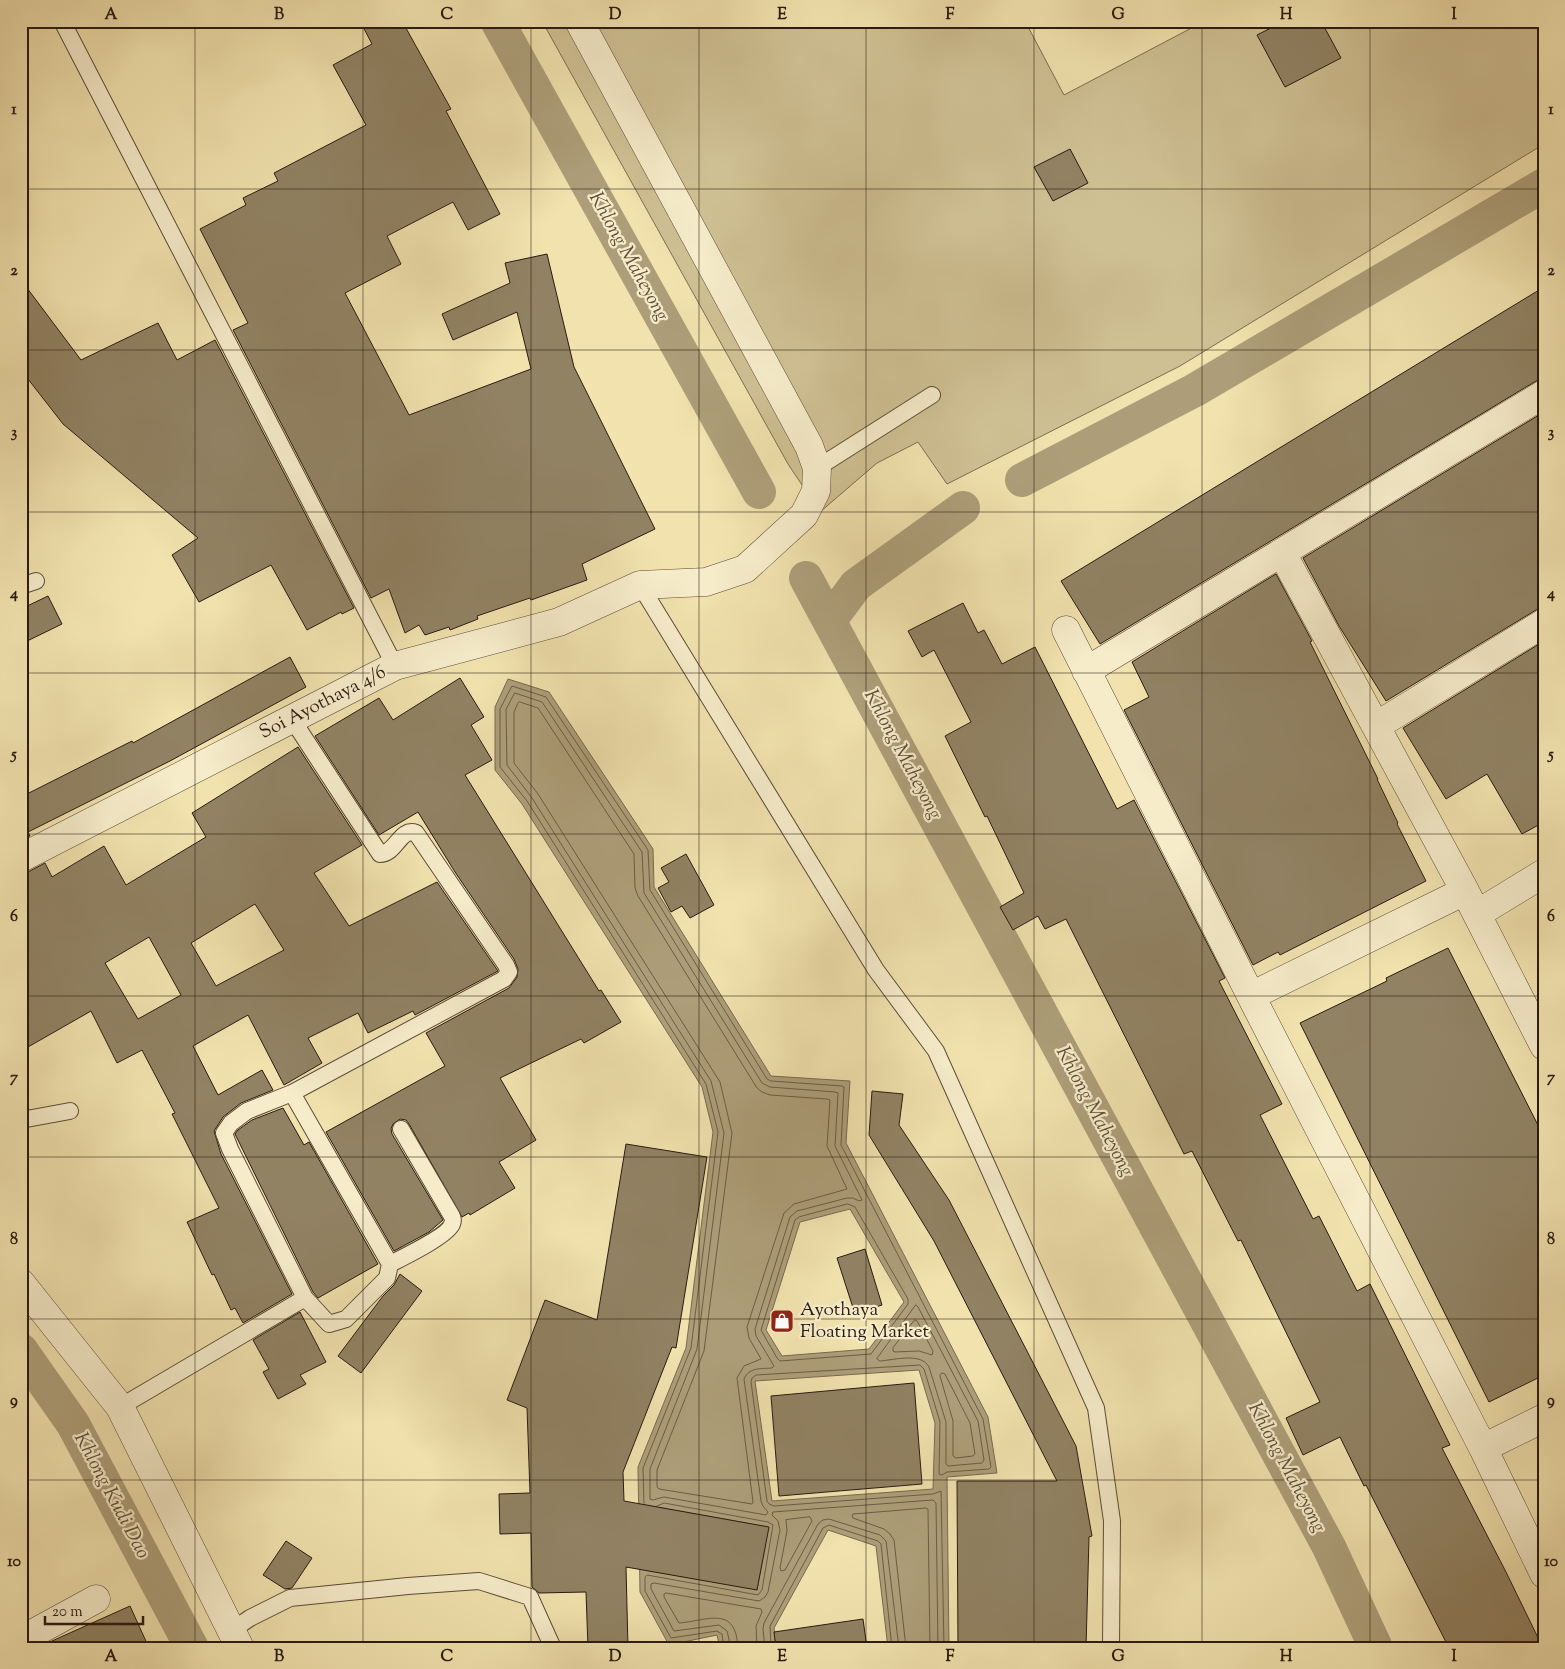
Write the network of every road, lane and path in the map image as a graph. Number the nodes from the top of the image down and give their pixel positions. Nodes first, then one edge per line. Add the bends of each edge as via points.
1 (62, 21) edge
2 (579, 21) edge
3 (1544, 394) edge
4 (932, 395) dead end
5 (817, 468) junction
6 (1282, 553) junction
7 (640, 585) junction
8 (1544, 623) edge
9 (1066, 630) dead end
10 (395, 666) junction
11 (1086, 671) junction
12 (292, 719) junction
13 (1376, 726) junction
14 (21, 858) edge
15 (1544, 873) edge
16 (1471, 902) junction
17 (1251, 996) junction
18 (1544, 1046) edge
19 (292, 1092) junction
20 (70, 1111) dead end
21 (21, 1120) edge
22 (401, 1129) dead end
23 (390, 1264) junction
24 (21, 1283) edge
25 (305, 1298) junction
26 (120, 1407) junction
27 (1544, 1418) edge
28 (1483, 1448) junction
29 (1544, 1574) edge
30 (96, 1599) dead end
31 (235, 1639) edge
32 (21, 1640) edge
33 (553, 1648) edge
34 (1111, 1648) edge

1 - 10 lane
2 - 5 street via 809,446
3 - 6 street
4 - 5 lane
5 - 7 street via 816,491 804,515 746,569 706,582
6 - 11 street
6 - 13 street
7 - 10 street, Soi Ayothaya 4/6 via 559,622
7 - 34 lane via 876,970 936,1051 1096,1408 1112,1521
8 - 13 street
9 - 11 street
10 - 12 street, Soi Ayothaya 4/6
11 - 17 street
12 - 14 street, Soi Ayothaya 4/6
12 - 19 lane via 380,854 390,851 406,833 416,833 509,972 504,979
13 - 16 street
15 - 16 street
16 - 17 street
16 - 18 street
17 - 28 street
19 - 23 lane
19 - 25 lane via 247,1111 231,1122 224,1133
20 - 21 lane
22 - 23 lane via 450,1213 452,1224 436,1239
23 - 25 lane via 387,1278 346,1319 329,1324
24 - 26 street
25 - 26 lane
26 - 31 street
27 - 28 street
28 - 29 street
30 - 32 street
31 - 33 lane via 250,1618 290,1598 479,1581 530,1597

